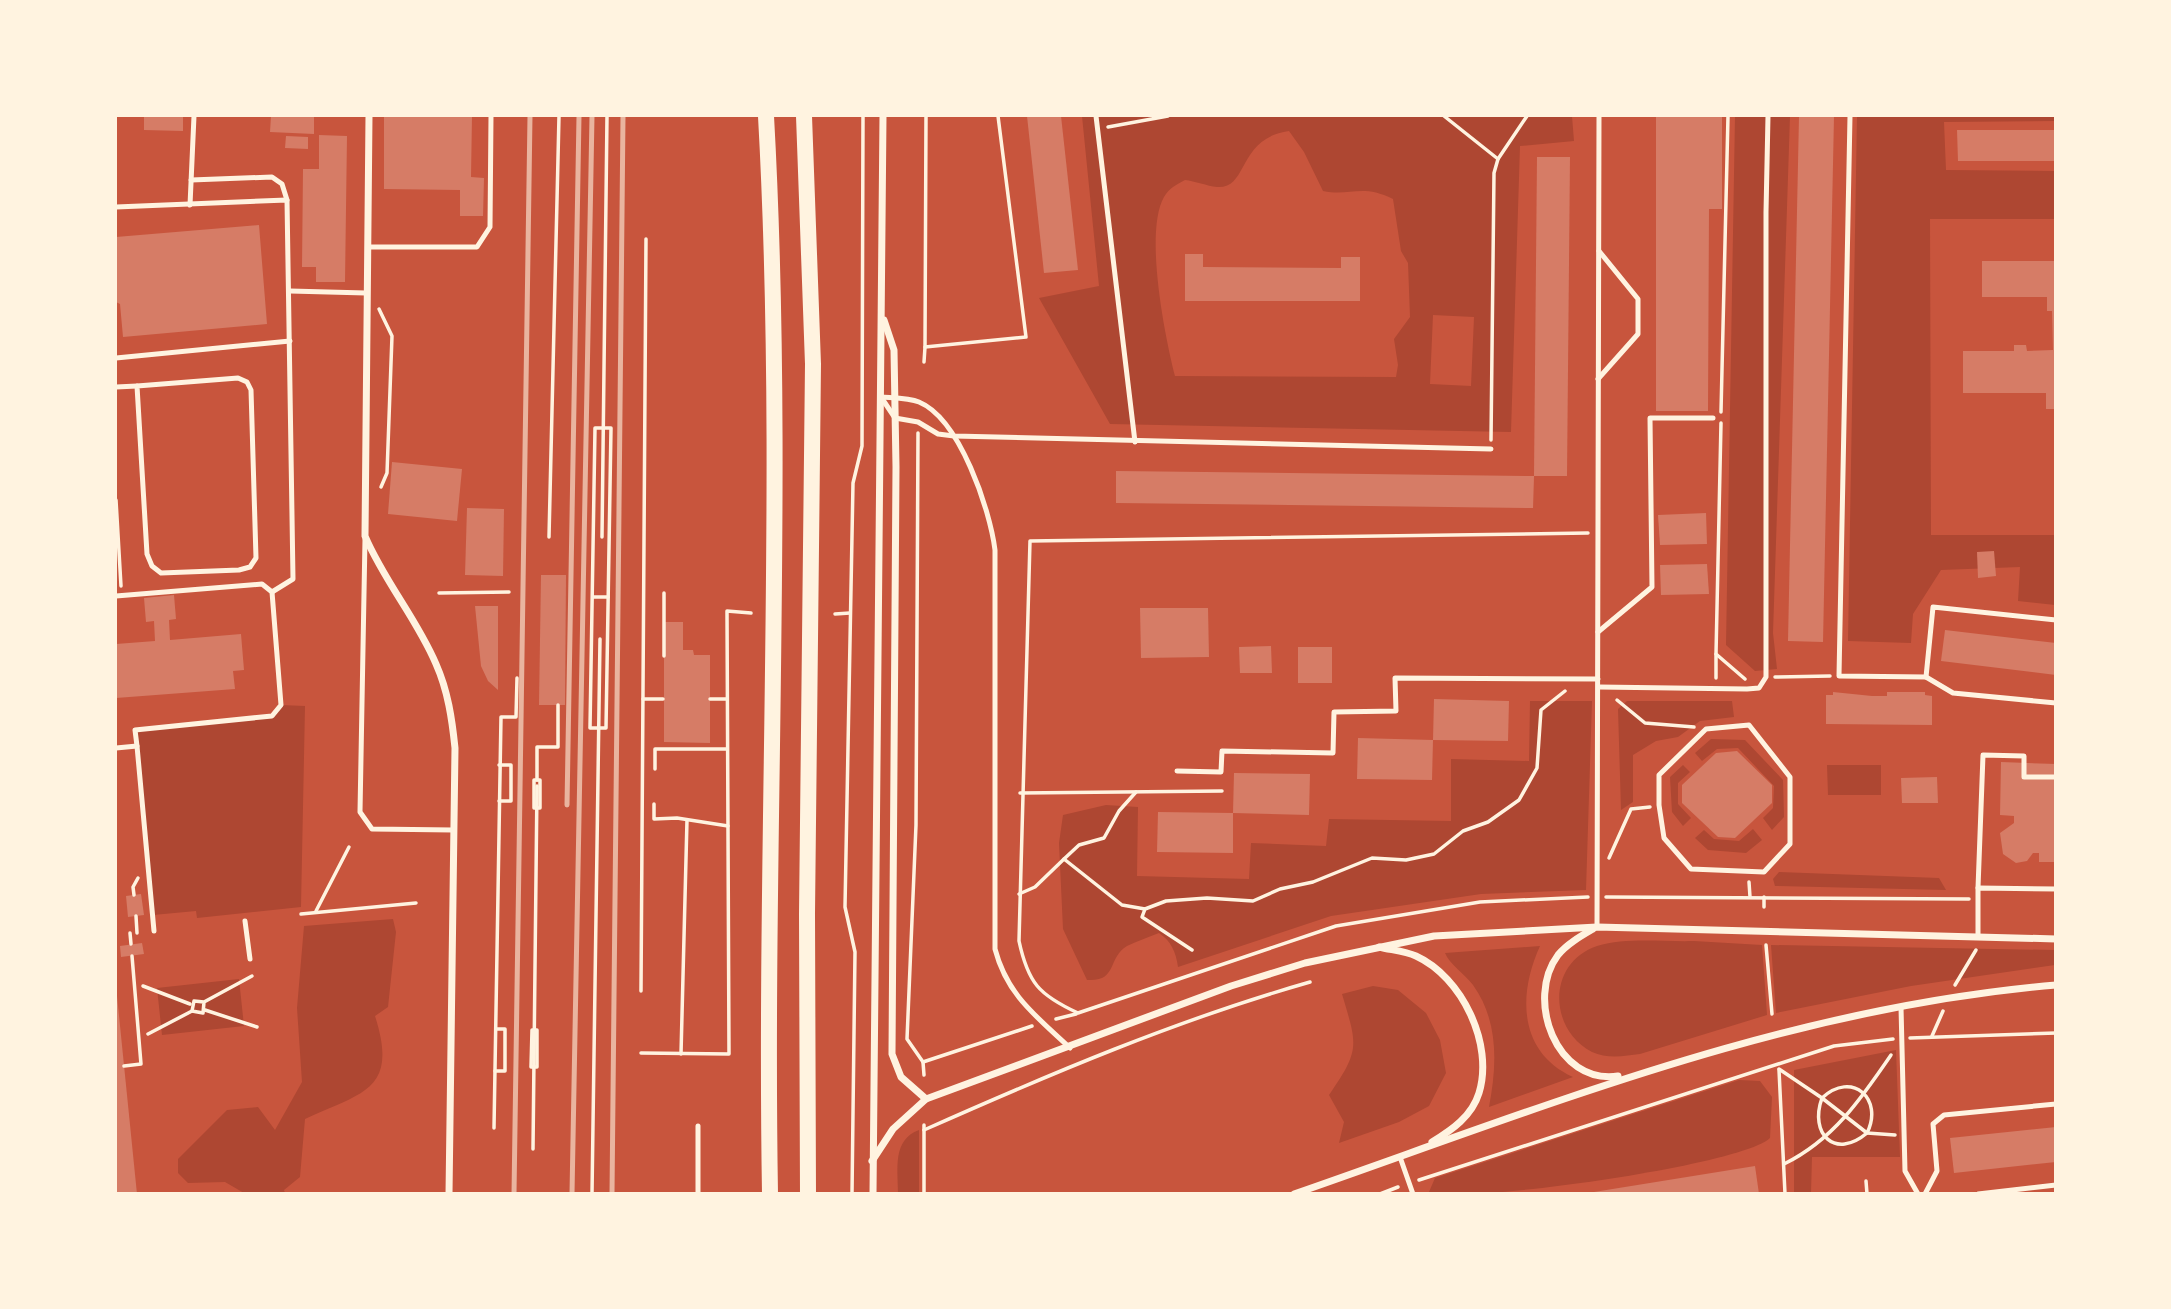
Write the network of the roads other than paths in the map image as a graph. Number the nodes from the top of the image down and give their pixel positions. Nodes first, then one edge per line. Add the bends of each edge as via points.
1 (194, 116) edge
2 (369, 116) edge
3 (491, 116) edge
4 (765, 116) edge
5 (804, 116) edge
6 (883, 116) edge
7 (1096, 116) edge
8 (1600, 116) edge
9 (1768, 116) edge
10 (1850, 116) edge
11 (191, 180) junction
12 (287, 200) junction
13 (190, 205) junction
14 (116, 207) edge
15 (368, 247) junction
16 (1599, 251) junction
17 (290, 290) junction
18 (366, 293) junction
19 (882, 311) junction
20 (290, 341) junction
21 (116, 358) edge
22 (1598, 379) junction
23 (136, 386) junction
24 (116, 387) edge
25 (881, 397) junction
26 (895, 399) junction
27 (895, 418) junction
28 (1713, 418) dead end
29 (954, 436) junction
30 (1135, 442) junction
31 (1491, 449) road end
32 (365, 536) junction
33 (272, 592) junction
34 (119, 595) edge
35 (2056, 620) edge
36 (1598, 632) junction
37 (1926, 677) junction
38 (1598, 679) junction
39 (1598, 687) junction
40 (2056, 703) edge
41 (136, 746) junction
42 (116, 748) edge
43 (1177, 771) dead end
44 (2056, 777) edge
45 (453, 830) junction
46 (1748, 873) joint
47 (1978, 888) junction
48 (2056, 889) edge
49 (245, 921) dead end
50 (1597, 927) junction
51 (154, 931) dead end
52 (1978, 937) junction
53 (2056, 939) edge
54 (1377, 947) junction
55 (250, 959) dead end
56 (2056, 985) edge
57 (1901, 1007) junction
58 (1070, 1048) junction
59 (1635, 1074) junction
60 (926, 1099) junction
61 (2056, 1104) edge
62 (698, 1126) dead end
63 (1400, 1157) junction
64 (872, 1161) junction
65 (2056, 1185) edge
66 (449, 1194) edge
67 (698, 1194) edge
68 (770, 1194) edge
69 (808, 1194) edge
70 (873, 1194) edge
71 (1294, 1194) edge
72 (1413, 1194) edge
73 (1918, 1194) edge
74 (1925, 1194) edge
75 (1978, 1194) edge

1 - 11 lane
2 - 15 street
3 - 15 lane via 490,227 477,247
4 - 68 main road via 774,333 775,527 768,967
5 - 69 main road via 813,364
6 - 19 street
7 - 30 lane
8 - 16 lane
9 - 39 lane via 1766,677 1759,688
10 - 37 lane via 1839,676
11 - 12 lane via 272,177 282,184
11 - 13 lane
12 - 13 lane
12 - 17 lane
13 - 14 lane
15 - 18 street
16 - 22 lane
16 - 22 lane via 1638,299 1638,334
17 - 18 lane
17 - 20 lane
18 - 32 street
19 - 25 street
19 - 26 street via 894,350
20 - 21 lane
20 - 33 lane via 293,579
22 - 36 lane
23 - 23 lane via 147,554 152,566 161,573 250,567 256,558 251,390 247,382 238,378
23 - 24 lane
25 - 26 lane
25 - 27 lane
25 - 64 street
26 - 27 street
26 - 29 lane via 920,402
27 - 29 lane
27 - 60 street via 892,1054 901,1077
28 - 36 lane via 1650,418 1652,587
29 - 30 lane
29 - 58 lane via 983,498 995,550 995,949 1012,992
30 - 31 lane
32 - 45 street via 378,567 436,663 445,688 455,748
32 - 45 lane via 360,812 372,828
33 - 34 lane via 262,584
33 - 41 lane via 281,705 272,716 135,730
35 - 37 lane via 1933,607
36 - 38 lane
37 - 40 lane via 1953,693
38 - 39 lane
38 - 43 lane via 1395,678 1396,711 1334,712 1333,753 1222,751 1221,772
39 - 50 lane
41 - 42 lane
41 - 51 lane
44 - 47 lane via 2024,777 2024,756 1983,755
45 - 66 street
46 - 46 lane via 1690,869 1664,838 1659,775 1706,729 1749,725 1790,777 1790,844 1764,872
47 - 48 lane
47 - 52 lane
49 - 55 lane
50 - 52 street
50 - 54 street via 1446,935
50 - 59 street via 1558,955 1545,981 1543,1009 1552,1037 1569,1059 1587,1072 1612,1077
52 - 53 street
54 - 58 street via 1231,986
54 - 63 street via 1415,956 1452,988 1470,1014 1482,1065 1479,1093 1467,1115 1450,1132
56 - 57 street
57 - 59 street via 1774,1032
57 - 73 lane via 1905,1171
58 - 60 street
59 - 63 street
60 - 64 street via 893,1129
61 - 74 lane via 1944,1115 1933,1124 1937,1171
62 - 67 lane
63 - 71 street
63 - 72 lane
64 - 70 street
65 - 75 lane

